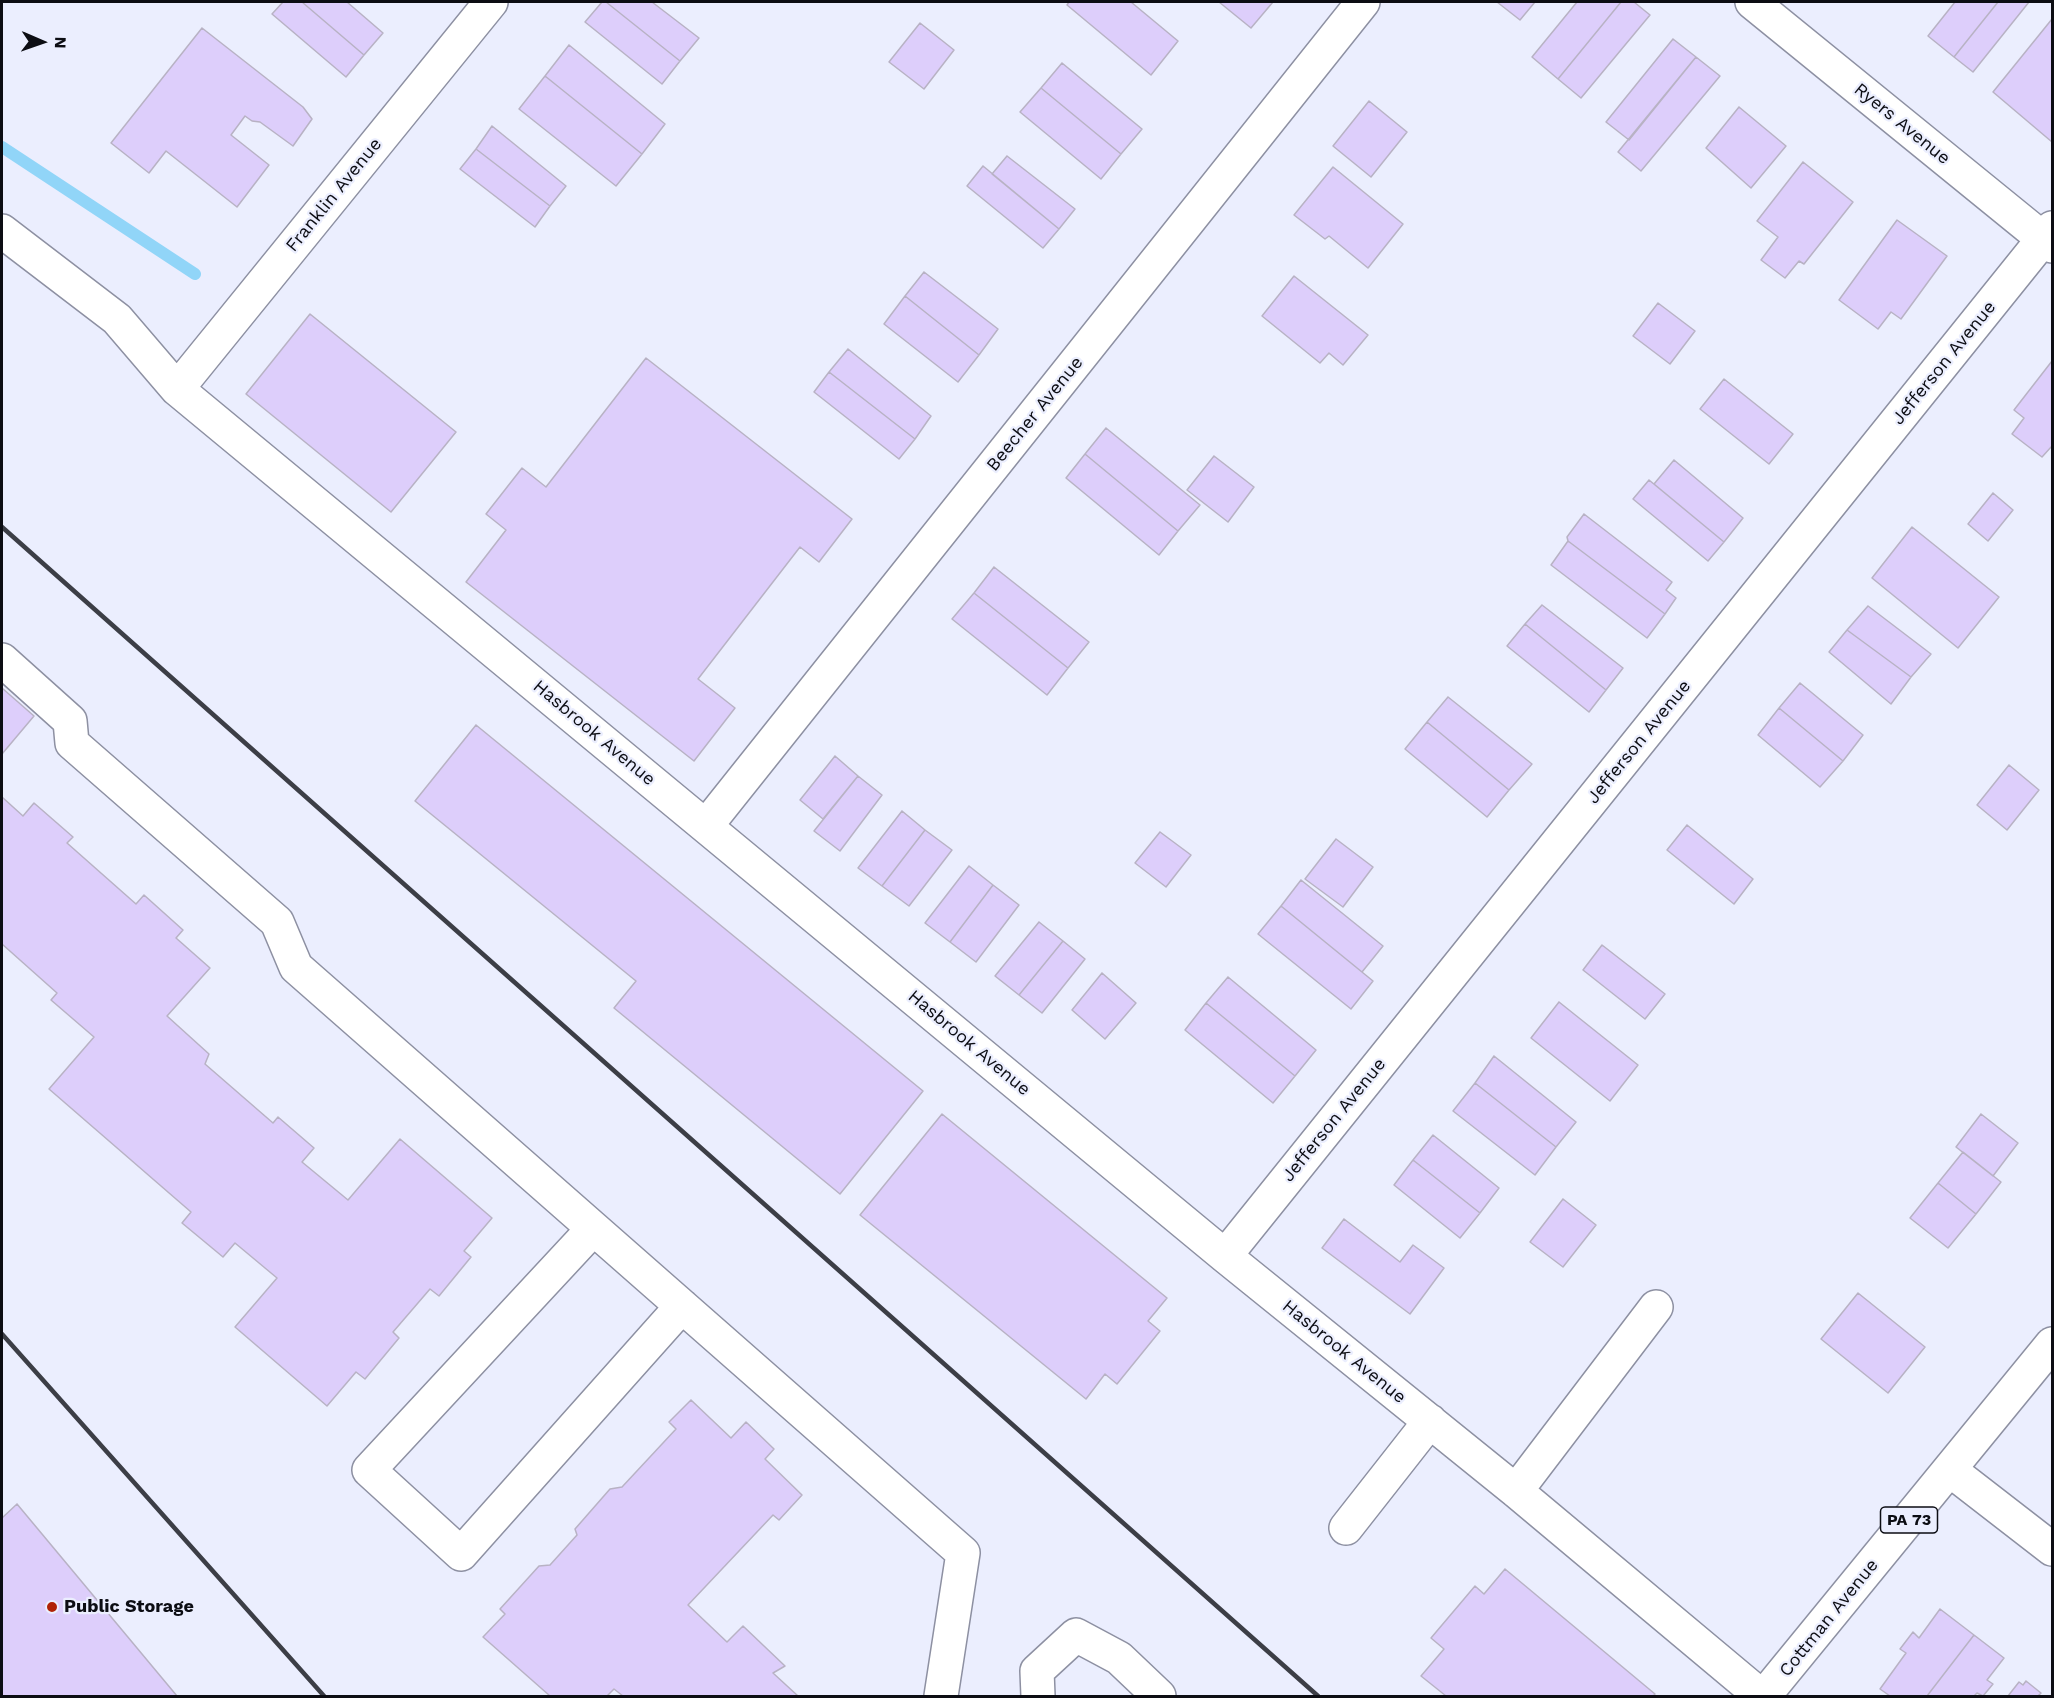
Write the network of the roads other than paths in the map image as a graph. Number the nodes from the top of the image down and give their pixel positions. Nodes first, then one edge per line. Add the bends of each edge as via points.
1 (491, 2) edge
2 (1363, 2) edge
3 (1752, 2) edge
4 (2, 231) edge
5 (2050, 237) edge
6 (177, 389) junction
7 (2, 660) edge
8 (706, 826) junction
9 (594, 1229) junction
10 (1225, 1256) junction
11 (682, 1306) junction
12 (1656, 1307) dead end
13 (2052, 1344) edge
14 (1430, 1421) junction
15 (1950, 1470) junction
16 (1516, 1491) junction
17 (1346, 1528) dead end
18 (2052, 1549) edge
19 (1771, 1694) edge
20 (941, 1696) edge
21 (1038, 1696) edge
22 (1159, 1696) edge

1 - 6 street, Franklin Avenue
2 - 8 street, Beecher Avenue
3 - 5 street, Ryers Avenue
4 - 6 street, Hasbrook Avenue via 117,319
5 - 10 street, Jefferson Avenue
6 - 8 street, Hasbrook Avenue
7 - 9 street via 70,722 72,743 277,922 296,967
8 - 10 street, Hasbrook Avenue
9 - 11 street
9 - 11 street via 369,1470 461,1554
10 - 14 street, Hasbrook Avenue
11 - 20 street via 963,1553
12 - 16 street
13 - 15 street, Cottman Avenue / PA 73
14 - 16 street, Hasbrook Avenue
14 - 17 street
15 - 18 street
15 - 19 street, Cottman Avenue / PA 73
16 - 19 street, Hasbrook Avenue
21 - 22 street via 1037,1671 1076,1635 1119,1658

